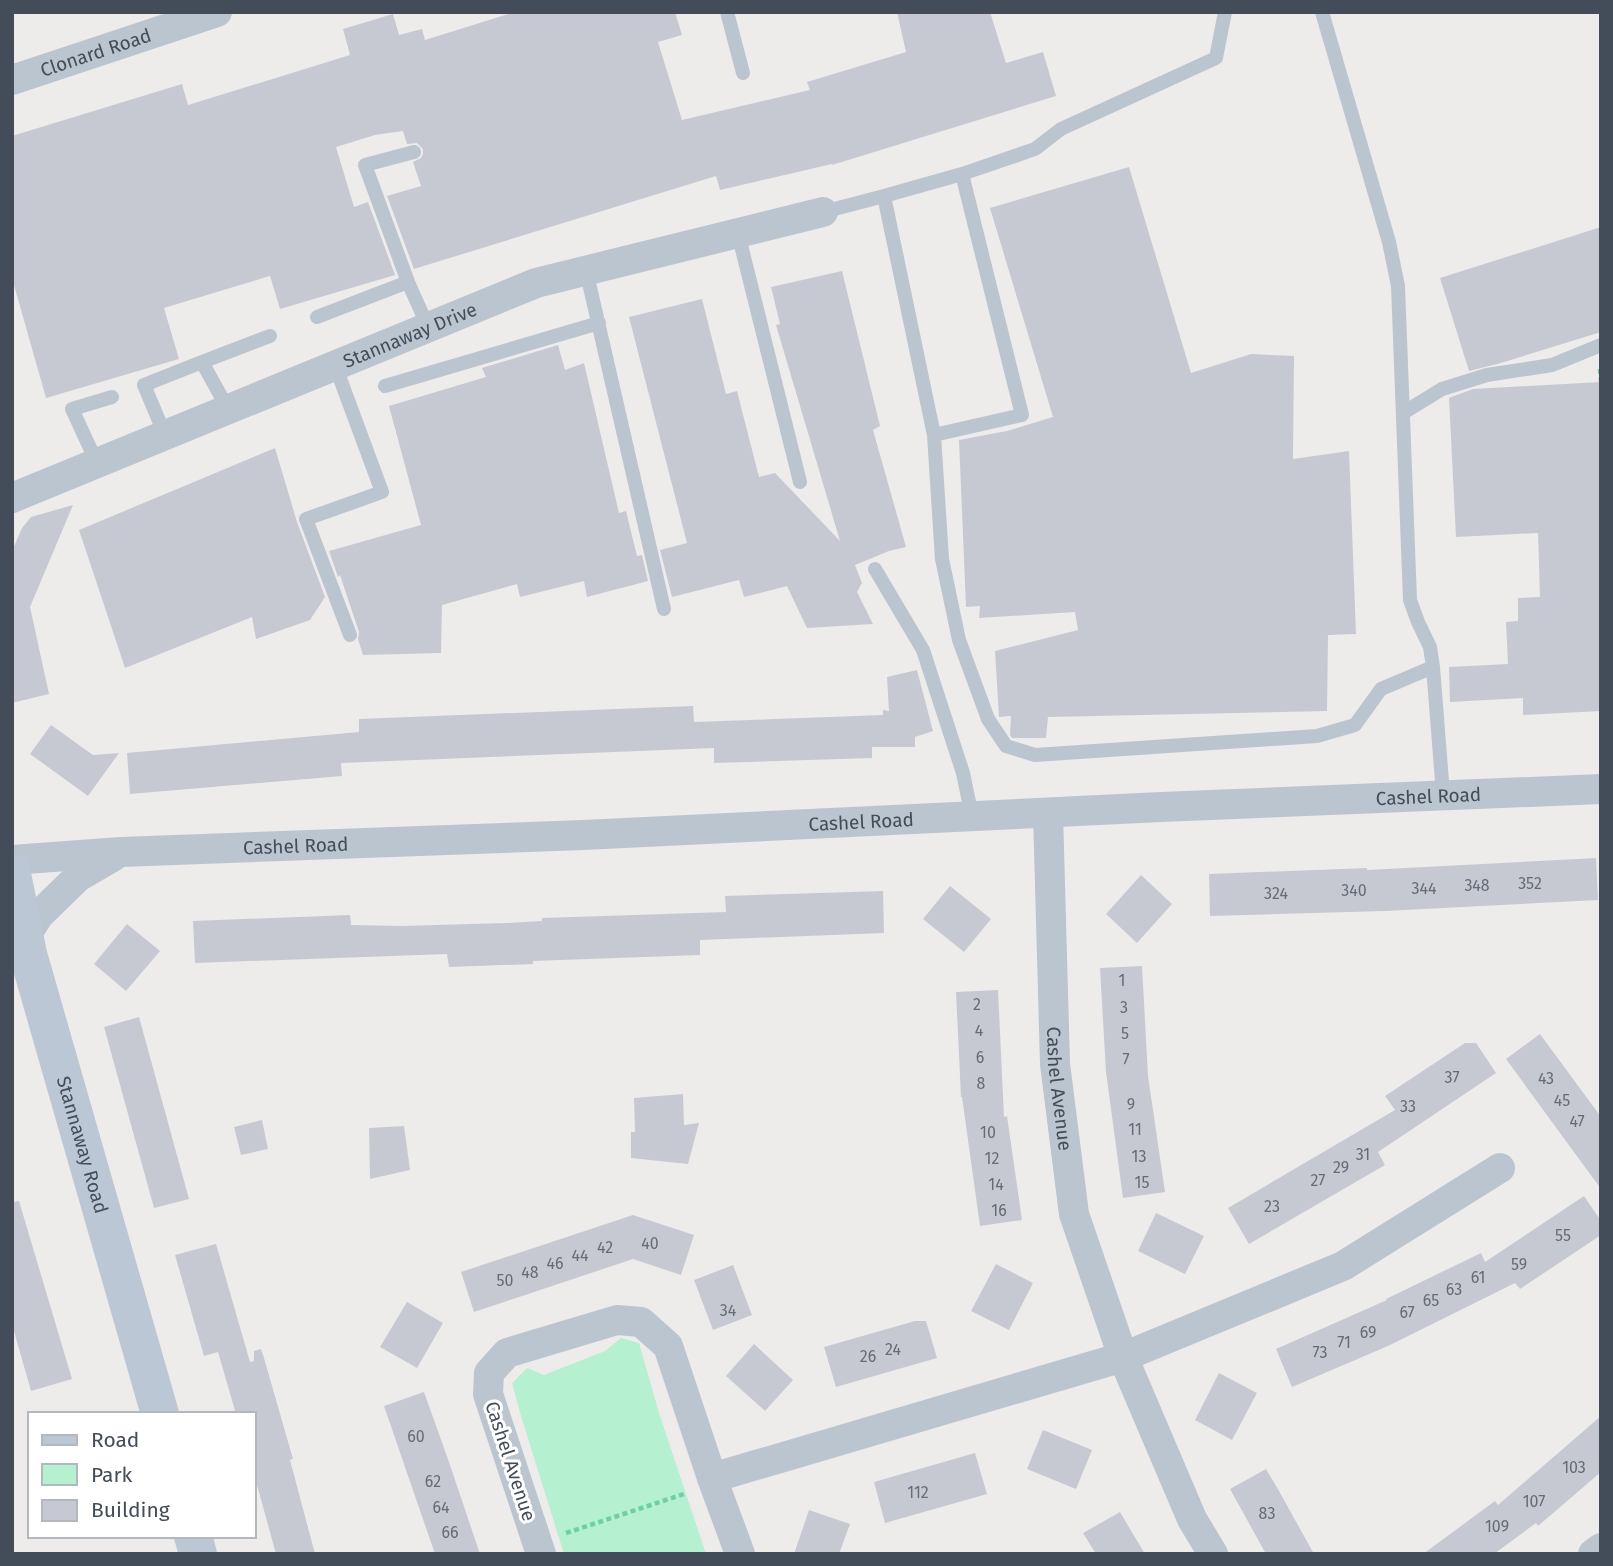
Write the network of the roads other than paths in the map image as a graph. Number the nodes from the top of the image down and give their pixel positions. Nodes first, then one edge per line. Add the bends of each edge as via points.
1 (217, 12) edge
2 (727, 12) edge
3 (1225, 12) edge
4 (1322, 12) edge
5 (743, 73) dead end
6 (12, 80) edge
7 (414, 152) dead end
8 (962, 174) junction
9 (884, 196) junction
10 (823, 212) joint
11 (738, 233) junction
12 (586, 270) junction
13 (408, 282) junction
14 (317, 317) dead end
15 (599, 323) junction
16 (428, 327) junction
17 (270, 336) dead end
18 (1601, 345) edge
19 (202, 362) junction
20 (335, 365) junction
21 (385, 386) dead end
22 (112, 397) dead end
23 (228, 410) junction
24 (1403, 413) junction
25 (165, 435) junction
26 (934, 435) junction
27 (97, 463) junction
28 (800, 482) dead end
29 (12, 498) edge
30 (875, 569) dead end
31 (664, 609) dead end
32 (350, 635) dead end
33 (1433, 667) junction
34 (1601, 789) edge
35 (1443, 794) junction
36 (1048, 813) junction
37 (972, 817) junction
38 (121, 852) junction
39 (12, 860) edge
40 (12, 874) edge
41 (25, 937) junction
42 (1500, 1168) dead end
43 (1123, 1357) junction
44 (159, 1412) edge
45 (712, 1478) junction
46 (539, 1548) edge
47 (1601, 1548) edge
48 (740, 1554) edge
49 (1213, 1554) edge
50 (1593, 1554) edge

1 - 6 street, Clonard Road
2 - 5 lane
3 - 8 lane via 1216,58 1061,129 1035,149
4 - 24 lane via 1390,242 1398,286
7 - 13 lane via 365,165
8 - 9 lane
8 - 26 lane via 1022,415
9 - 10 lane
9 - 26 lane
10 - 11 street, Stannaway Drive
11 - 12 street, Stannaway Drive
11 - 28 lane
12 - 15 lane
12 - 16 street, Stannaway Drive via 536,282
13 - 14 lane
13 - 16 lane
15 - 21 lane
15 - 31 lane
16 - 20 street, Stannaway Drive
17 - 19 lane
18 - 24 lane via 1552,365 1487,375 1442,389
19 - 23 lane
19 - 25 lane via 144,385
20 - 23 street, Stannaway Drive
20 - 32 lane via 382,492 306,519
22 - 27 lane via 72,409
23 - 25 street, Stannaway Drive
24 - 33 lane via 1410,600 1430,647
25 - 27 street, Stannaway Drive
26 - 33 lane via 942,559 959,640 988,719 1006,746 1035,755 1317,736 1354,725 1381,688
27 - 29 street, Stannaway Drive
30 - 37 lane via 922,650 963,773
33 - 35 lane
34 - 35 street, Cashel Road
35 - 36 street, Cashel Road
36 - 37 street, Cashel Road
36 - 43 street, Cashel Avenue via 1055,1064 1074,1213
37 - 38 street, Cashel Road
38 - 39 street, Cashel Road
38 - 41 street, Cashel Road via 78,877 39,915
40 - 41 street, Stannaway Road
41 - 44 street, Stannaway Road
42 - 43 street via 1343,1266
43 - 45 street
43 - 49 street, Cashel Avenue via 1192,1518
45 - 46 street, Cashel Avenue via 668,1346 641,1322 617,1320 507,1353 489,1373 488,1394
45 - 48 street, Cashel Avenue
47 - 50 street

